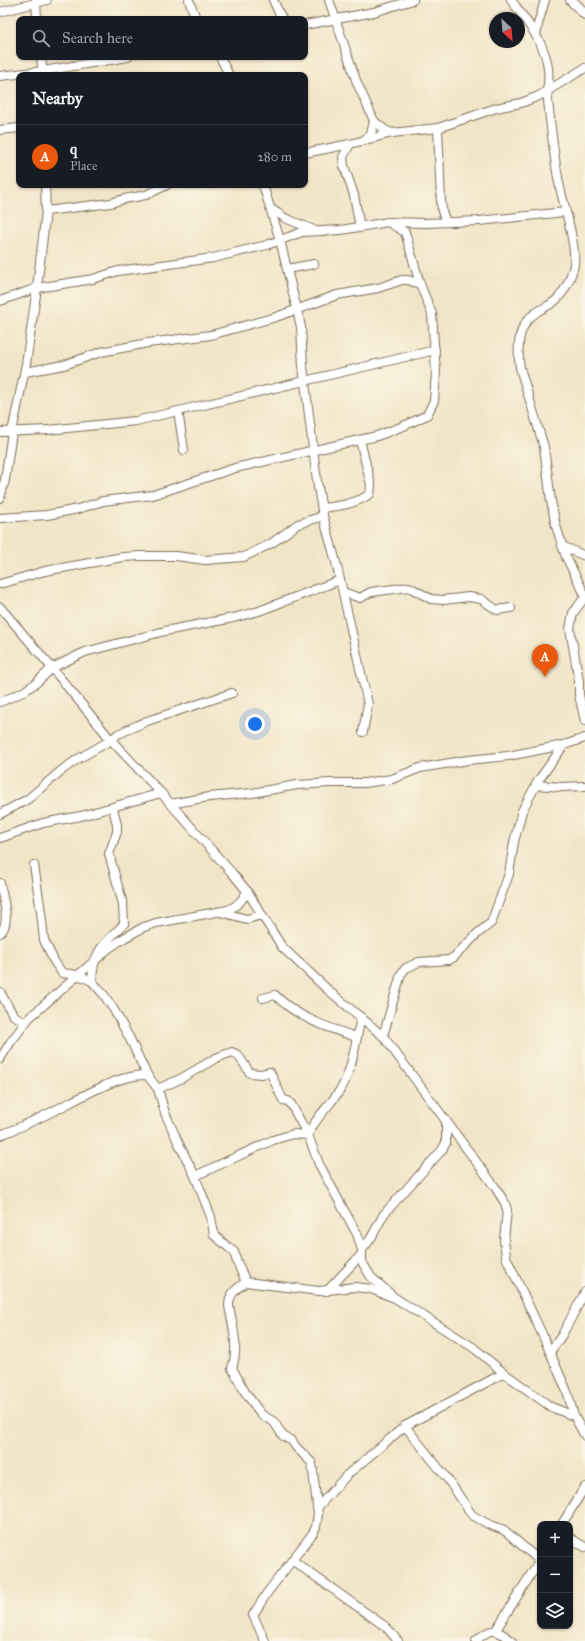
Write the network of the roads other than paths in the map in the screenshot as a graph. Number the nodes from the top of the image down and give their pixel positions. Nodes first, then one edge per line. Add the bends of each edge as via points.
1 (47, 0) edge
2 (189, 0) edge
3 (273, 0) edge
4 (328, 0) edge
5 (413, 0) edge
6 (512, 0) edge
7 (545, 0) edge
8 (571, 0) edge
9 (36, 1) edge
10 (0, 12) edge
11 (585, 14) edge
12 (37, 16) edge
13 (195, 16) edge
14 (281, 16) edge
15 (335, 19) junction
16 (308, 24) edge
17 (536, 36) junction
18 (41, 60) edge
19 (112, 60) edge
20 (222, 60) edge
21 (585, 68) edge
22 (43, 72) edge
23 (48, 72) edge
24 (228, 72) edge
25 (16, 75) edge
26 (0, 76) edge
27 (547, 90) junction
28 (374, 121) junction
29 (16, 128) edge
30 (438, 128) junction
31 (0, 130) edge
32 (392, 133) junction
33 (363, 141) junction
34 (350, 144) junction
35 (308, 152) edge
36 (45, 188) edge
37 (161, 188) edge
38 (264, 188) edge
39 (270, 208) junction
40 (46, 211) junction
41 (565, 212) junction
42 (388, 222) junction
43 (446, 222) junction
44 (360, 228) junction
45 (315, 231) junction
46 (280, 240) junction
47 (314, 264) dead end
48 (287, 270) junction
49 (420, 284) junction
50 (37, 288) junction
51 (0, 301) edge
52 (297, 309) junction
53 (435, 350) junction
54 (25, 372) junction
55 (304, 380) junction
56 (178, 411) junction
57 (0, 432) edge
58 (12, 432) junction
59 (360, 440) junction
60 (184, 450) dead end
61 (313, 450) junction
62 (0, 498) edge
63 (322, 512) junction
64 (0, 518) edge
65 (562, 546) junction
66 (585, 556) edge
67 (340, 580) junction
68 (0, 584) edge
69 (343, 592) junction
70 (585, 596) edge
71 (0, 607) edge
72 (511, 608) dead end
73 (52, 668) junction
74 (232, 693) dead end
75 (0, 702) edge
76 (585, 722) edge
77 (364, 732) dead end
78 (585, 738) edge
79 (111, 740) junction
80 (564, 745) junction
81 (536, 785) junction
82 (585, 786) edge
83 (161, 793) junction
84 (170, 804) junction
85 (112, 808) junction
86 (0, 814) edge
87 (0, 838) edge
88 (34, 865) dead end
89 (0, 883) edge
90 (247, 892) junction
91 (220, 912) junction
92 (262, 914) junction
93 (0, 933) edge
94 (96, 960) junction
95 (78, 975) junction
96 (92, 981) junction
97 (0, 992) edge
98 (263, 998) dead end
99 (361, 1017) junction
100 (25, 1022) junction
101 (383, 1036) junction
102 (356, 1037) junction
103 (0, 1059) edge
104 (147, 1074) junction
105 (158, 1089) junction
106 (446, 1120) junction
107 (306, 1131) junction
108 (0, 1134) edge
109 (195, 1176) junction
110 (362, 1253) junction
111 (246, 1282) junction
112 (327, 1291) junction
113 (585, 1292) edge
114 (395, 1298) junction
115 (550, 1352) junction
116 (504, 1373) junction
117 (574, 1416) junction
118 (405, 1426) junction
119 (585, 1436) edge
120 (585, 1487) edge
121 (317, 1508) junction
122 (564, 1521) edge
123 (573, 1540) edge
124 (585, 1547) edge
125 (537, 1558) edge
126 (292, 1560) junction
127 (537, 1565) edge
128 (496, 1630) junction
129 (265, 1641) edge
130 (398, 1641) edge
131 (476, 1641) edge
132 (512, 1641) edge

1 - 9 street
2 - 13 street
3 - 14 street
4 - 15 street
5 - 15 street via 374,12
6 - 17 street
7 - 17 street
8 - 11 street
9 - 10 street
9 - 12 street
15 - 16 street
15 - 28 street via 357,83
17 - 27 street via 548,64
18 - 22 street
19 - 23 street
20 - 24 street
21 - 27 street
25 - 26 street
27 - 30 street via 521,103 496,108
27 - 41 street via 554,152
28 - 32 street
28 - 33 street via 371,134
29 - 31 street
30 - 32 street
30 - 43 street via 441,202
32 - 33 street
33 - 34 street
34 - 35 street
34 - 44 street via 343,157 344,166 354,195
36 - 40 street
37 - 40 street via 137,198 96,206
38 - 39 street
39 - 45 street
39 - 46 street
40 - 50 street
41 - 43 street
41 - 65 street via 575,262 563,292 550,305 526,321 520,334 519,360 544,447 551,501
42 - 43 street
42 - 44 street
42 - 49 street via 405,232
44 - 45 street
45 - 46 street via 302,232
46 - 48 street
46 - 50 street via 213,258 118,271 93,279
47 - 48 street
48 - 52 street
49 - 52 street via 402,280 378,288 336,295
49 - 53 street via 432,314
50 - 51 street
50 - 54 street
52 - 54 street via 211,335 101,352 64,365
52 - 55 street via 303,335
53 - 55 street
53 - 59 street via 434,401 427,415 377,436
54 - 58 street
55 - 56 street
55 - 61 street
56 - 58 street via 136,421
56 - 60 street
57 - 58 street
58 - 62 street
59 - 61 street
59 - 63 street via 371,485 370,494 363,499
61 - 63 street
61 - 64 street via 235,468 153,495 103,501 47,515
63 - 67 street
63 - 68 street via 244,557 205,560 176,556 123,557 45,571
65 - 66 street
65 - 70 street
67 - 69 street
67 - 73 street via 259,611 114,644 85,652
69 - 72 street via 360,598 371,592 409,587 431,599 469,597 480,599 497,610
69 - 77 street via 368,704
70 - 76 street via 570,621
71 - 73 street
73 - 75 street via 23,692
73 - 79 street
74 - 79 street via 147,721 118,734
78 - 80 street
79 - 83 street
79 - 86 street via 78,759 28,799
80 - 81 street
80 - 84 street via 508,756 435,765 392,779 365,783 297,785
81 - 82 street
81 - 101 street via 522,811 509,874 491,922 449,960 419,962 406,968 401,974
83 - 84 street
83 - 85 street
84 - 90 street
85 - 87 street via 43,823
85 - 94 street via 117,832 109,854 124,904 124,924 97,952
88 - 95 street via 44,940 62,973
89 - 93 street via 6,926
90 - 91 street via 239,904
90 - 92 street
91 - 92 street via 242,919
91 - 94 street via 144,927 108,949
92 - 99 street via 282,947
94 - 95 street
94 - 96 street
95 - 96 street
95 - 100 street
96 - 104 street via 130,1037
97 - 100 street via 13,1015
98 - 102 street via 275,995 286,1007 315,1023
99 - 101 street
99 - 102 street
100 - 103 street
101 - 106 street
102 - 107 street via 348,1073 342,1086 325,1111
104 - 105 street
104 - 108 street via 121,1079
105 - 107 street via 216,1058 235,1053 250,1073 270,1072 283,1100 291,1104
105 - 109 street via 165,1113
106 - 110 street via 446,1143 384,1214
106 - 115 street via 505,1204 506,1257
107 - 109 street via 273,1140
107 - 110 street via 319,1164 353,1224
109 - 111 street via 211,1217 214,1235 234,1252
110 - 112 street
110 - 114 street via 362,1262 371,1277
111 - 112 street
111 - 121 street via 232,1292 229,1300 236,1340 236,1357 232,1368 245,1392 262,1414 274,1422 283,1436 292,1441 312,1463
112 - 114 street via 354,1287 371,1289
113 - 115 street
114 - 116 street via 474,1348
115 - 117 street via 568,1394
116 - 117 street via 551,1406
116 - 118 street
117 - 119 street
118 - 121 street via 347,1476
118 - 125 street via 472,1515 504,1530
120 - 122 street
121 - 126 street via 316,1527
123 - 124 street
126 - 129 street via 253,1615
126 - 130 street via 382,1624
127 - 128 street
128 - 131 street via 490,1630
128 - 132 street

